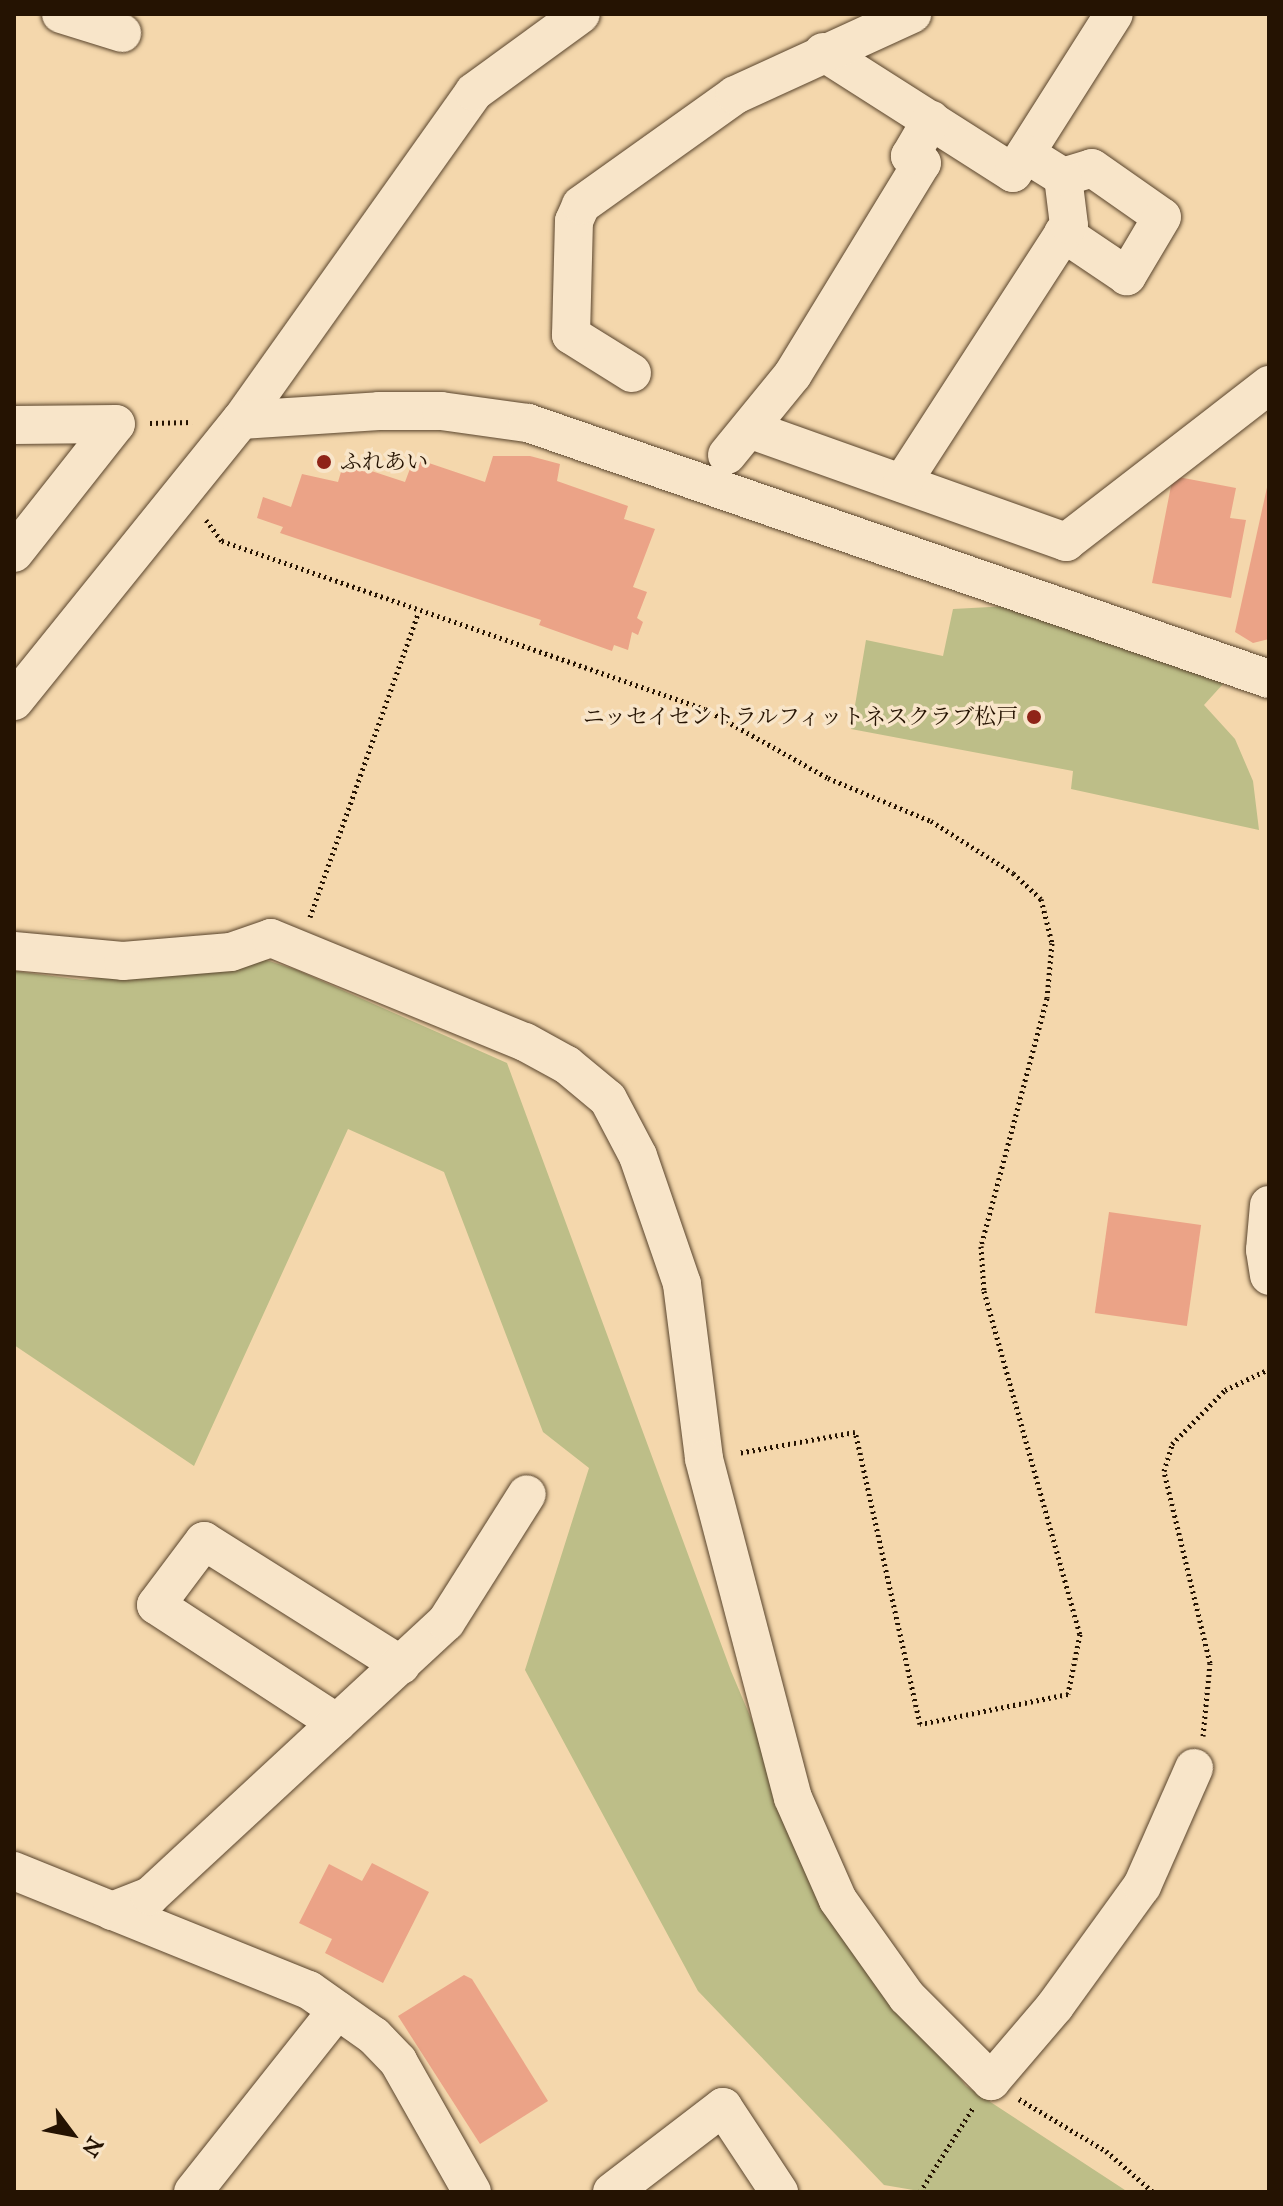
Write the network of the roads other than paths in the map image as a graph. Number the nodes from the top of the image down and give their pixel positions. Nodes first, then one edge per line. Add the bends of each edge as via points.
1 (61, 14) edge
2 (581, 14) edge
3 (912, 14) edge
4 (1114, 14) edge
5 (122, 33) dead end
6 (823, 52) junction
7 (931, 120) junction
8 (1026, 154) junction
9 (1063, 177) junction
10 (1063, 233) junction
11 (632, 373) dead end
12 (1269, 385) edge
13 (241, 420) junction
14 (14, 425) edge
15 (902, 483) junction
16 (14, 553) edge
17 (1269, 679) edge
18 (14, 701) edge
19 (14, 951) edge
20 (1269, 1205) edge
21 (1269, 1276) edge
22 (527, 1494) dead end
23 (401, 1665) junction
24 (337, 1723) junction
25 (1194, 1768) road end
26 (14, 1871) edge
27 (112, 1911) junction
28 (337, 2010) junction
29 (193, 2192) edge
30 (472, 2192) edge
31 (612, 2192) edge
32 (779, 2192) edge

1 - 5 street
2 - 13 street via 474,92
3 - 6 street
4 - 8 street
6 - 7 street
6 - 11 street via 735,95 581,205 574,221 571,335
7 - 8 street via 1013,173
7 - 15 street via 910,156 922,163 793,374 738,442
8 - 9 street
9 - 10 street via 1069,225
9 - 10 street via 1092,168 1162,217 1127,276
10 - 15 street
12 - 15 street via 1066,542
13 - 17 street via 410,411 528,423
13 - 18 street
14 - 16 street via 116,424
19 - 25 street via 123,961 231,952 271,938 525,1042 567,1065 608,1099 638,1156 682,1284 704,1459 793,1798 838,1900 907,1997 991,2081 1055,2006 1142,1886
20 - 21 street
22 - 23 street via 446,1622
23 - 24 street
23 - 24 street via 204,1541 156,1605
24 - 27 street via 150,1896
26 - 27 street
27 - 28 street via 309,1990
28 - 29 street
28 - 30 street via 398,2061
31 - 32 street via 723,2107

